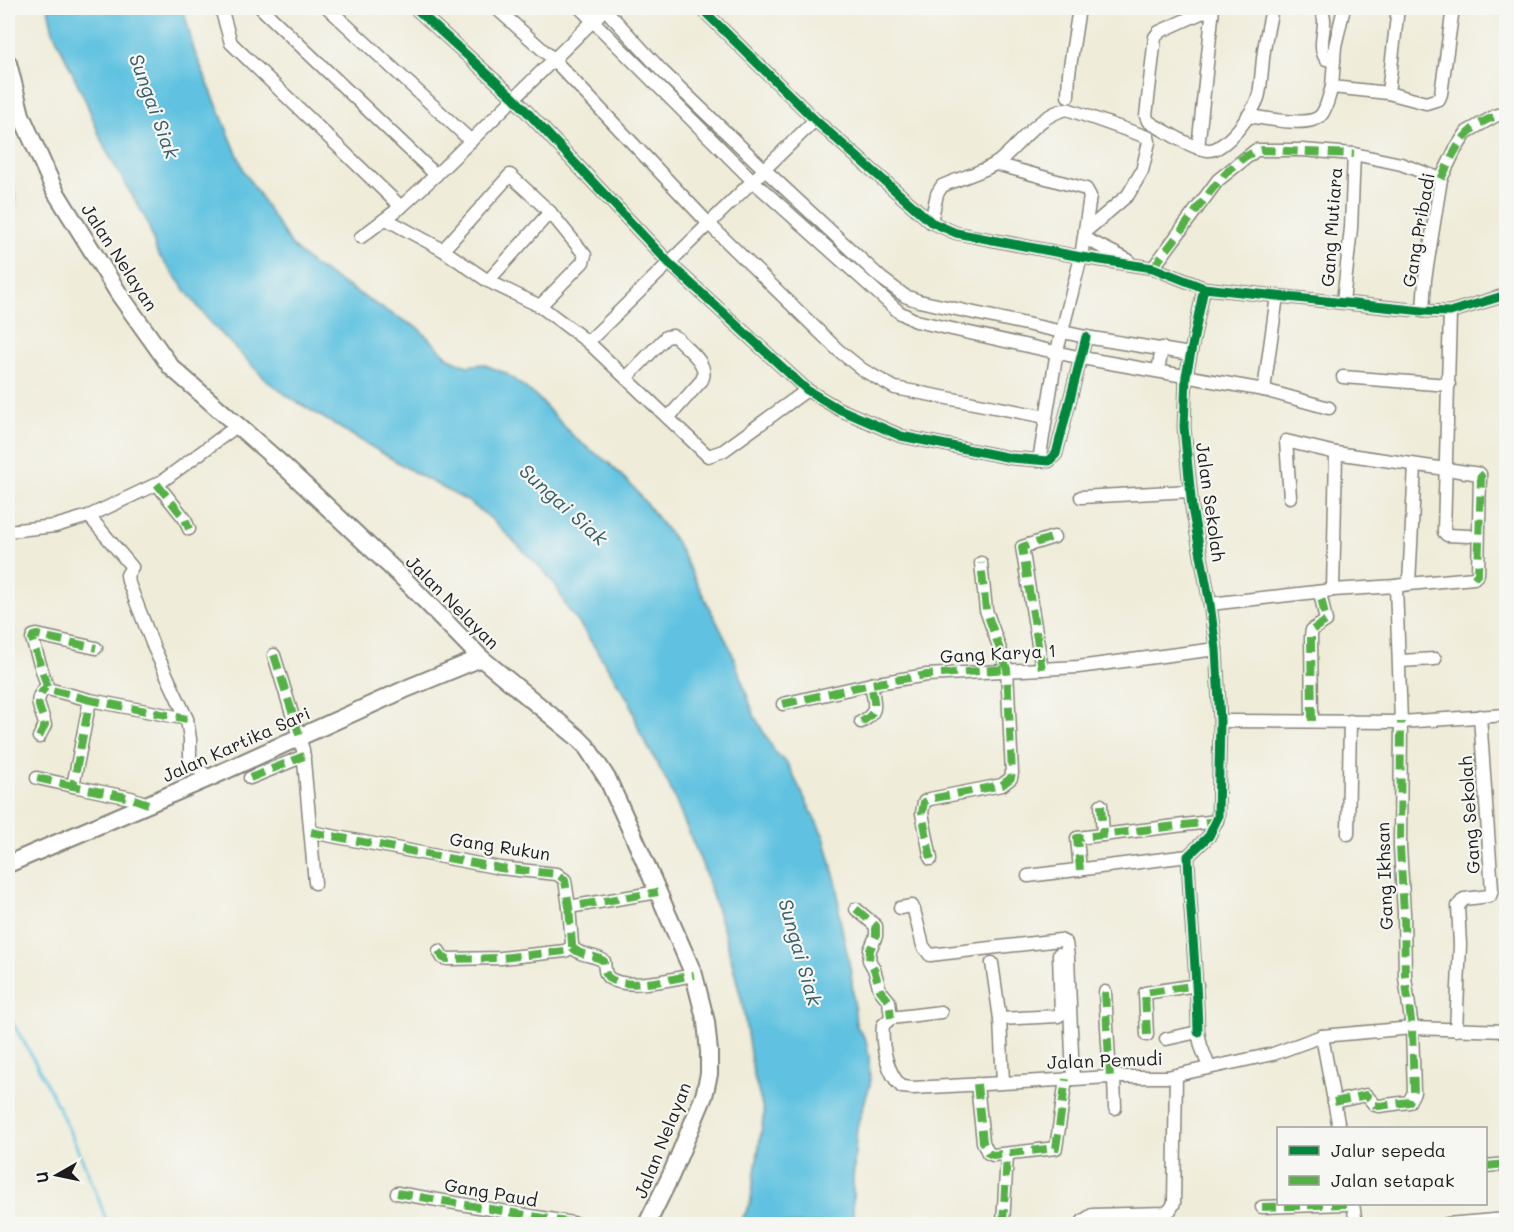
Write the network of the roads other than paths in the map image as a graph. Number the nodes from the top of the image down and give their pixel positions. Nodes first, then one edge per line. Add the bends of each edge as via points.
1 (221, 8) edge
2 (261, 8) edge
3 (328, 8) edge
4 (415, 8) edge
5 (496, 8) edge
6 (580, 8) edge
7 (605, 8) edge
8 (701, 8) edge
9 (1079, 8) edge
10 (1212, 8) edge
11 (1272, 8) edge
12 (1320, 8) edge
13 (1344, 8) edge
14 (1398, 8) edge
15 (1453, 8) edge
16 (594, 21) junction
17 (553, 59) junction
18 (1334, 61) junction
19 (8, 63) edge
20 (1332, 87) junction
21 (1388, 93) junction
22 (1068, 96) dead end
23 (514, 98) junction
24 (1506, 113) edge
25 (1248, 116) junction
26 (815, 120) junction
27 (471, 141) junction
28 (1198, 148) junction
29 (1354, 154) junction
30 (996, 164) junction
31 (765, 170) junction
32 (436, 175) junction
33 (1441, 179) junction
34 (753, 181) junction
35 (401, 207) junction
36 (550, 212) junction
37 (386, 219) junction
38 (931, 222) junction
39 (710, 224) junction
40 (1085, 234) junction
41 (361, 237) dead end
42 (443, 250) junction
43 (1081, 257) junction
44 (670, 264) junction
45 (1137, 265) junction
46 (1153, 268) junction
47 (488, 281) junction
48 (1204, 288) junction
49 (1506, 295) edge
50 (905, 296) junction
51 (1277, 296) junction
52 (1343, 302) junction
53 (540, 306) junction
54 (1423, 311) junction
55 (899, 312) junction
56 (1450, 312) junction
57 (1062, 331) junction
58 (1086, 337) junction
59 (588, 342) junction
60 (1162, 348) junction
61 (1057, 351) junction
62 (1190, 354) junction
63 (1082, 358) junction
64 (1158, 371) junction
65 (1186, 376) junction
66 (1343, 377) dead end
67 (626, 378) junction
68 (1449, 386) junction
69 (807, 390) junction
70 (1264, 390) junction
71 (1329, 408) dead end
72 (1046, 417) junction
73 (668, 418) junction
74 (237, 426) junction
75 (1336, 453) junction
76 (1039, 461) junction
77 (1415, 465) junction
78 (1446, 467) junction
79 (157, 484) junction
80 (1190, 490) junction
81 (1081, 497) dead end
82 (1290, 497) dead end
83 (89, 516) junction
84 (189, 529) dead end
85 (8, 531) edge
86 (1469, 536) dead end
87 (1053, 537) dead end
88 (981, 563) dead end
89 (1409, 584) junction
90 (1396, 586) junction
91 (1333, 590) junction
92 (1320, 592) junction
93 (1210, 604) junction
94 (96, 648) dead end
95 (1216, 649) junction
96 (274, 655) dead end
97 (481, 658) junction
98 (1435, 659) dead end
99 (1400, 661) junction
100 (1006, 669) junction
101 (1042, 669) junction
102 (871, 684) junction
103 (46, 687) junction
104 (90, 700) junction
105 (783, 704) dead end
106 (1506, 715) edge
107 (1480, 716) junction
108 (187, 719) junction
109 (1220, 721) junction
110 (1312, 721) junction
111 (1350, 721) junction
112 (861, 722) dead end
113 (1401, 722) junction
114 (39, 737) dead end
115 (302, 746) junction
116 (37, 778) dead end
117 (209, 778) junction
118 (250, 778) dead end
119 (73, 786) junction
120 (148, 804) junction
121 (1101, 805) dead end
122 (1217, 821) junction
123 (311, 831) junction
124 (1348, 834) dead end
125 (1103, 835) junction
126 (1188, 856) junction
127 (931, 859) dead end
128 (8, 864) edge
129 (1080, 870) junction
130 (1028, 876) dead end
131 (315, 883) dead end
132 (658, 892) junction
133 (569, 907) junction
134 (900, 908) dead end
135 (856, 909) dead end
136 (572, 947) junction
137 (439, 951) dead end
138 (1059, 954) dead end
139 (992, 963) dead end
140 (694, 975) junction
141 (1197, 985) junction
142 (1105, 992) dead end
143 (941, 1012) dead end
144 (891, 1018) junction
145 (1000, 1019) junction
146 (1412, 1028) junction
147 (1456, 1030) junction
148 (1506, 1031) edge
149 (1198, 1032) junction
150 (1147, 1035) dead end
151 (1322, 1036) junction
152 (1166, 1039) dead end
153 (1209, 1067) junction
154 (1176, 1075) junction
155 (1112, 1077) junction
156 (1069, 1079) junction
157 (1003, 1082) junction
158 (977, 1084) junction
159 (1334, 1102) junction
160 (1115, 1108) dead end
161 (1339, 1127) edge
162 (1007, 1155) junction
163 (1506, 1164) edge
164 (1487, 1166) edge
165 (397, 1193) dead end
166 (1304, 1205) edge
167 (1353, 1205) edge
168 (1262, 1207) dead end
169 (1149, 1219) edge
170 (1506, 1219) edge
171 (1489, 1222) edge
172 (578, 1224) edge
173 (647, 1224) edge
174 (1003, 1224) edge
175 (1083, 1224) edge
176 (1356, 1224) edge
177 (1449, 1224) edge

1 - 35 street via 231,43
2 - 32 street
3 - 27 street
4 - 23 street
5 - 17 street
6 - 16 street
7 - 16 street
7 - 31 street via 661,70
8 - 26 street
9 - 22 street
10 - 28 street
10 - 28 street via 1159,32 1154,42 1146,110 1148,121
11 - 25 street via 1259,97
12 - 18 street via 1324,14 1321,50 1326,59
13 - 18 street
14 - 21 street
15 - 21 street via 1439,99 1426,103
16 - 17 street
16 - 34 street
17 - 23 street
17 - 39 street
18 - 20 street
19 - 74 main road, Jalan Nelayan via 21,115 38,156 79,231 171,367
20 - 21 street
20 - 25 street via 1322,114 1314,120
23 - 27 street
23 - 44 street
24 - 33 street, Gang Pribadi via 1467,132
25 - 28 street via 1232,137 1215,150
26 - 31 street
26 - 38 street
27 - 32 street
29 - 33 street via 1401,164
29 - 46 street via 1256,150 1218,180
29 - 52 street, Gang Mutiara
30 - 38 street via 942,186
30 - 40 street via 1086,189 1090,196
30 - 40 street via 1054,112 1067,109 1148,137 1142,171 1128,195
31 - 34 street
31 - 50 street
32 - 35 street
33 - 54 street, Gang Pribadi
34 - 39 street
34 - 55 street
35 - 37 street
36 - 42 street via 510,175
36 - 47 street
36 - 53 street via 585,255 583,262
37 - 41 street
37 - 42 street
38 - 43 street via 956,233
39 - 44 street
39 - 72 street via 863,370 895,388
40 - 43 street
40 - 45 street
42 - 47 street
43 - 45 street
43 - 57 street
44 - 59 street
44 - 69 street
45 - 46 street
46 - 48 street
47 - 53 street
48 - 51 street
48 - 62 street, Jalan Sekolah
49 - 56 street
50 - 55 street
50 - 57 street
51 - 52 street
51 - 70 street
52 - 54 street
53 - 59 street
54 - 56 street
55 - 61 street via 916,321
56 - 68 street
57 - 58 street
57 - 61 street
58 - 60 street
58 - 63 street
59 - 67 street
60 - 62 street
60 - 64 street
61 - 63 street
61 - 72 street
62 - 65 street, Jalan Sekolah
63 - 64 street
63 - 76 street via 1056,454 1049,461
64 - 65 street
65 - 70 street
65 - 80 street, Jalan Sekolah via 1184,427
66 - 68 street
67 - 73 street
67 - 73 street via 666,337 677,338 705,372
68 - 78 street
69 - 73 street via 723,451 710,456
69 - 76 street via 839,409 901,436
70 - 71 street
72 - 76 street
74 - 79 street
74 - 97 main road, Jalan Nelayan via 406,581
75 - 77 street
75 - 82 street via 1286,441
75 - 91 street
77 - 78 street
77 - 89 street
78 - 86 street via 1444,533
78 - 89 street via 1481,476 1479,574 1474,578
79 - 83 street
79 - 84 street via 186,519
80 - 81 street
80 - 93 street, Jalan Sekolah
83 - 85 street via 55,526
83 - 108 street via 132,567 128,581
87 - 101 street via 1022,547
88 - 100 street via 987,610
89 - 90 street
90 - 91 street
90 - 99 street, Gang Ikhsan
91 - 92 street
92 - 93 street
92 - 110 street via 1326,621 1312,630 1311,636
93 - 95 street, Jalan Sekolah
94 - 103 street via 33,636
95 - 101 street, Gang Karya 1
95 - 109 street, Jalan Sekolah
96 - 115 street
97 - 115 main road, Jalan Kartika Sari via 408,688
97 - 132 main road, Jalan Nelayan via 586,746 608,780
98 - 99 street
99 - 113 street, Gang Ikhsan
100 - 101 street, Gang Karya 1
100 - 102 street, Gang Karya 1
100 - 127 street via 1011,778 1002,784 924,802 922,813
102 - 105 street, Gang Karya 1
102 - 112 street via 874,711
103 - 104 street
103 - 114 street via 37,702 45,725
104 - 108 street
104 - 119 street
106 - 107 street
107 - 113 street
107 - 147 street, Gang Sekolah via 1492,890 1490,896 1464,899 1458,906
108 - 117 street via 190,758
109 - 110 street
109 - 122 street, Jalan Sekolah
110 - 111 street
111 - 113 street
111 - 124 street
113 - 146 street, Gang Ikhsan via 1400,847 1405,977
115 - 117 main road, Jalan Kartika Sari
115 - 118 street
115 - 123 street
116 - 119 street
117 - 120 main road, Jalan Kartika Sari
119 - 120 street
120 - 128 main road, Jalan Kartika Sari
121 - 125 street
122 - 125 street
122 - 126 street via 1209,836
123 - 131 street
123 - 133 street, Gang Rukun via 500,868 557,874 564,880
125 - 129 street via 1077,838
126 - 129 street
126 - 141 street
129 - 130 street
132 - 133 street
132 - 140 main road, Jalan Nelayan
133 - 136 street, Gang Rukun
134 - 156 street via 912,906 923,946 930,955 1060,940 1066,943
135 - 144 street via 876,926 869,960 889,1002
136 - 137 street via 501,958 448,959
136 - 140 street via 577,953 601,958 605,973 618,982 645,983
138 - 145 street via 1061,1014
139 - 145 street
140 - 173 main road, Jalan Nelayan via 706,1022 709,1074 695,1119
141 - 149 street
141 - 150 street via 1145,993
142 - 155 street
143 - 144 street
144 - 158 street, Jalan Pemudi via 883,1025 882,1034 891,1074 902,1087
145 - 157 street
146 - 147 street, Jalan Pemudi
146 - 151 street, Jalan Pemudi
146 - 159 street, Gang Ikhsan via 1414,1092 1409,1102 1375,1106 1366,1095
147 - 148 street, Jalan Pemudi
149 - 152 street
149 - 153 street
151 - 153 street, Jalan Pemudi via 1273,1054
151 - 159 street
153 - 154 street, Jalan Pemudi
154 - 155 street, Jalan Pemudi
154 - 169 street via 1174,1203 1170,1210
155 - 156 street, Jalan Pemudi
155 - 160 street
156 - 157 street, Jalan Pemudi
156 - 162 street via 1056,1148
157 - 158 street, Jalan Pemudi
158 - 162 street via 985,1148 993,1155
159 - 161 street
162 - 174 street
163 - 164 street
165 - 172 street, Gang Paud
166 - 168 street
167 - 176 street
169 - 175 street via 1092,1215
170 - 171 street
171 - 177 street

